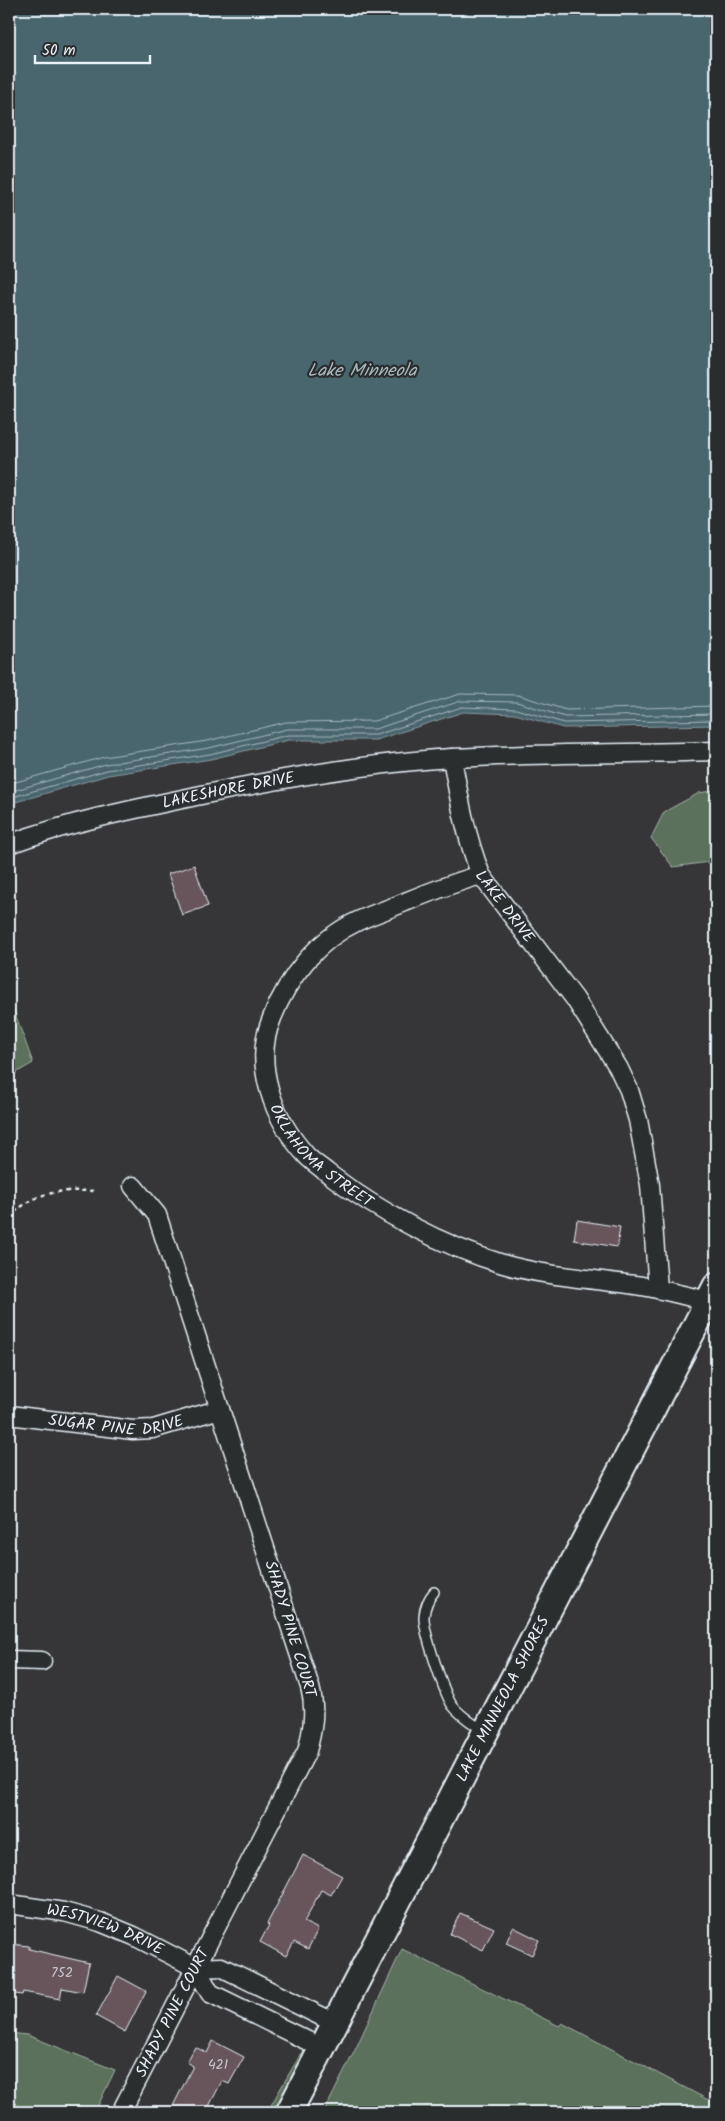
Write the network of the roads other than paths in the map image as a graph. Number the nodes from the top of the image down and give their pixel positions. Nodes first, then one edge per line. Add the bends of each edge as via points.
1 (716, 751) edge
2 (452, 758) junction
3 (9, 844) edge
4 (482, 875) junction
5 (133, 1186) dead end
6 (658, 1289) junction
7 (714, 1291) edge
8 (220, 1409) junction
9 (9, 1415) edge
10 (434, 1592) dead end
11 (9, 1660) edge
12 (42, 1661) dead end
13 (485, 1732) junction
14 (9, 1904) edge
15 (196, 1968) junction
16 (263, 1987) junction
17 (250, 2012) junction
18 (335, 2023) junction
19 (322, 2048) junction
20 (121, 2112) edge
21 (289, 2112) edge

1 - 2 street
2 - 3 street, LAKESHORE DRIVE via 347,768 287,778 103,815
2 - 4 street, LAKE DRIVE via 472,853
4 - 6 street, LAKE DRIVE via 575,999 629,1090 650,1185
4 - 6 street, OKLAHOMA STREET via 357,921 317,949 296,972 270,1020 263,1054 270,1092 290,1134 307,1156 382,1209 447,1243 502,1264 528,1270
5 - 8 street, SHADY PINE COURT via 158,1215
6 - 7 street, OKLAHOMA STREET
7 - 13 main road, LAKE MINNEOLA SHORES
8 - 9 street, SUGAR PINE DRIVE via 153,1430
8 - 15 street, SHADY PINE COURT via 310,1686 314,1709 307,1751
10 - 13 lane via 425,1609 424,1625 448,1696 456,1710
11 - 12 street
13 - 18 main road, LAKE MINNEOLA SHORES
14 - 15 street, WESTVIEW DRIVE via 64,1912 100,1922
15 - 16 street, WESTVIEW DRIVE via 221,1967
15 - 17 street via 210,1993
15 - 20 street, SHADY PINE COURT
16 - 17 street
16 - 18 street, WESTVIEW DRIVE
17 - 19 street
18 - 19 main road, LAKE MINNEOLA SHORES
19 - 21 main road, LAKE MINNEOLA SHORES

